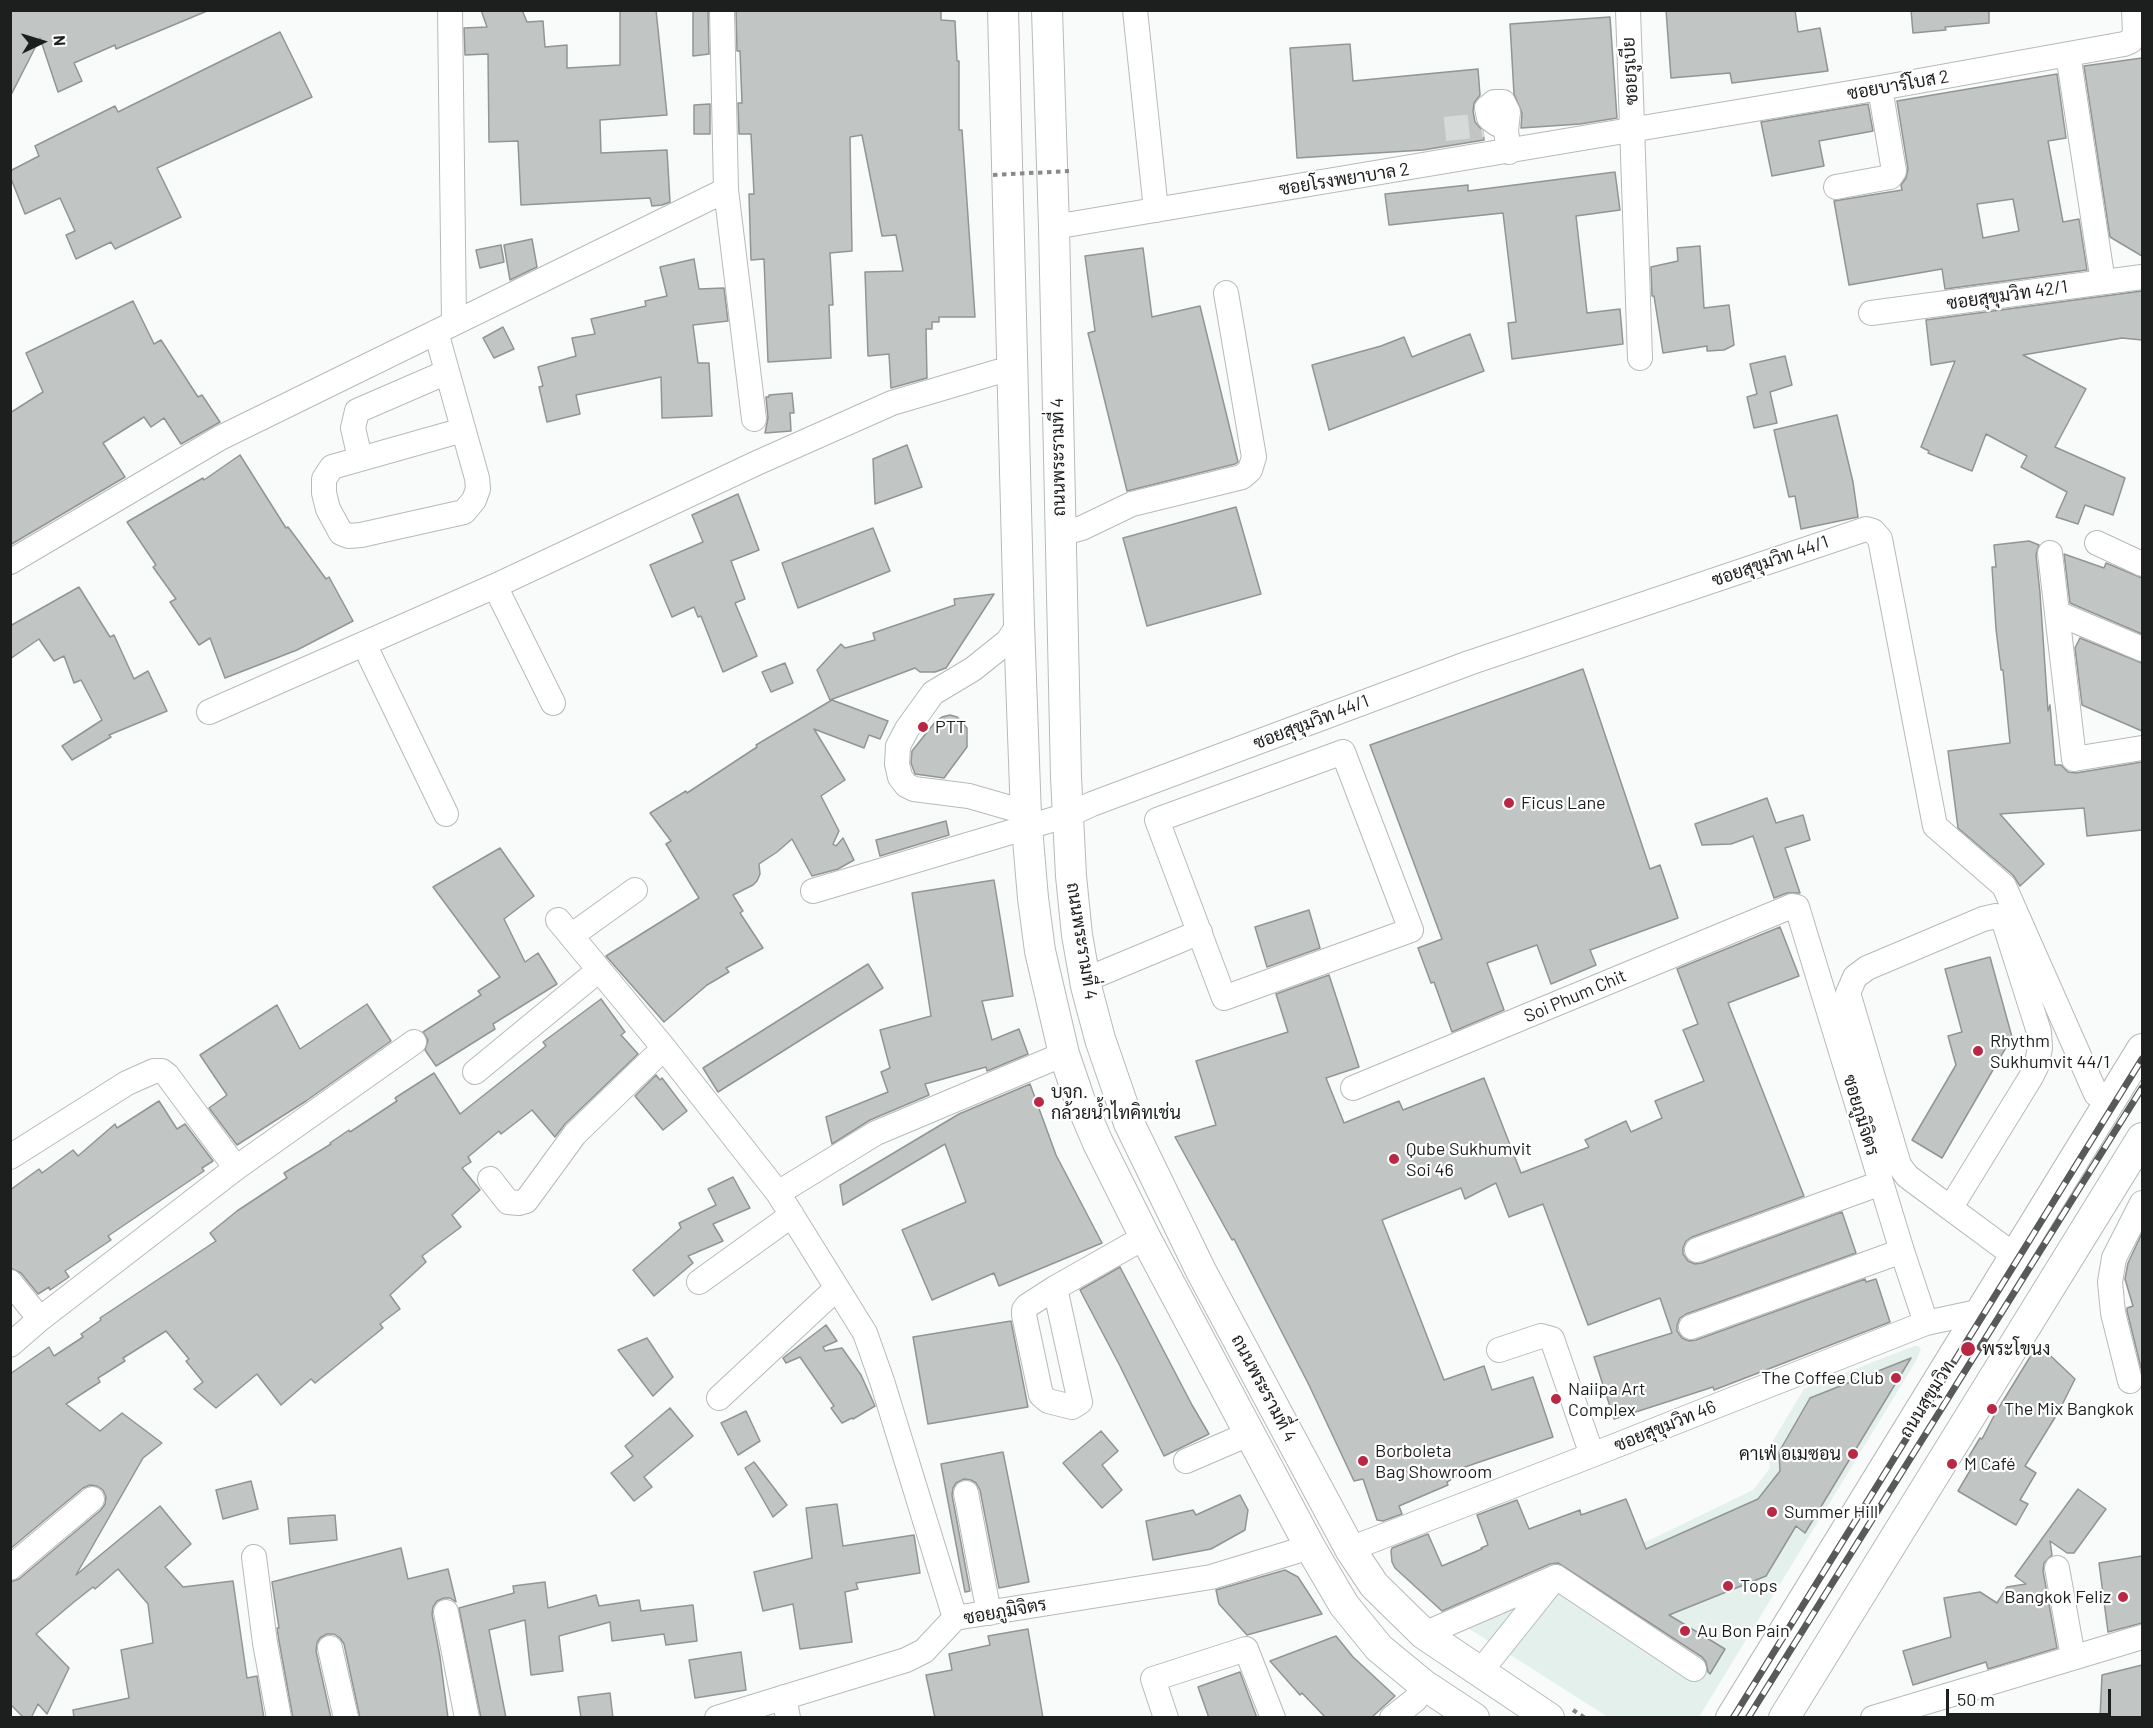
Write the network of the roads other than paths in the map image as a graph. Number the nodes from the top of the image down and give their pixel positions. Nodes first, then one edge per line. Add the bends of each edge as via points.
1 (450, 10) edge
2 (722, 10) edge
3 (1003, 10) edge
4 (1047, 10) edge
5 (1135, 10) edge
6 (1628, 10) edge
7 (2134, 10) edge
8 (2068, 54) junction
9 (1880, 88) junction
10 (1633, 131) junction
11 (1836, 187) dead end
12 (726, 190) junction
13 (1156, 210) junction
14 (1054, 227) junction
15 (2142, 277) edge
16 (2103, 282) junction
17 (1226, 293) dead end
18 (1871, 313) dead end
19 (445, 327) junction
20 (1640, 358) dead end
21 (1013, 371) junction
22 (447, 372) junction
23 (754, 419) dead end
24 (463, 430) junction
25 (360, 458) junction
26 (1060, 534) junction
27 (2097, 543) dead end
28 (2050, 553) dead end
29 (10, 562) edge
30 (2142, 564) edge
31 (495, 586) junction
32 (2057, 613) junction
33 (1019, 624) junction
34 (364, 644) junction
35 (2142, 649) edge
36 (554, 703) dead end
37 (209, 712) dead end
38 (2142, 748) edge
39 (446, 814) dead end
40 (1068, 815) junction
41 (1026, 823) junction
42 (635, 890) dead end
43 (813, 891) dead end
44 (1797, 907) joint
45 (1200, 932) junction
46 (599, 970) junction
47 (1085, 980) junction
48 (414, 1042) dead end
49 (664, 1048) junction
50 (2142, 1049) edge
51 (1064, 1054) junction
52 (475, 1072) dead end
53 (1353, 1088) dead end
54 (2109, 1103) junction
55 (2142, 1139) edge
56 (10, 1157) edge
57 (236, 1168) junction
58 (490, 1179) dead end
59 (1881, 1183) junction
60 (778, 1193) junction
61 (2142, 1203) edge
62 (1951, 1208) junction
63 (792, 1215) junction
64 (1145, 1237) junction
65 (1697, 1250) dead end
66 (1902, 1251) junction
67 (2015, 1256) junction
68 (10, 1282) edge
69 (699, 1282) dead end
70 (837, 1288) junction
71 (1054, 1288) dead end
72 (1982, 1311) junction
73 (40, 1319) junction
74 (1926, 1323) junction
75 (1691, 1327) dead end
76 (10, 1345) edge
77 (1499, 1350) dead end
78 (2130, 1381) dead end
79 (719, 1398) dead end
80 (1251, 1433) junction
81 (1592, 1455) junction
82 (1186, 1461) dead end
83 (966, 1493) dead end
84 (92, 1499) dead end
85 (1310, 1547) junction
86 (1350, 1549) junction
87 (254, 1557) dead end
88 (10, 1568) edge
89 (2057, 1568) dead end
90 (1556, 1577) junction
91 (446, 1612) dead end
92 (989, 1613) junction
93 (956, 1618) junction
94 (2142, 1637) edge
95 (1436, 1642) junction
96 (330, 1648) dead end
97 (2073, 1657) junction
98 (1694, 1669) dead end
99 (1480, 1672) junction
100 (1424, 1685) junction
101 (786, 1707) edge
102 (1932, 1709) edge
103 (279, 1718) edge
104 (346, 1718) edge
105 (467, 1718) edge
106 (717, 1718) edge
107 (1166, 1718) edge
108 (1273, 1718) edge
109 (1392, 1718) edge
110 (1474, 1718) edge
111 (1549, 1718) edge
112 (1731, 1718) edge
113 (1784, 1718) edge
114 (1873, 1718) edge

1 - 19 street
2 - 12 street
3 - 21 main road, ถนนพระรามที่ 4
4 - 14 main road, ถนนพระรามที่ 4
5 - 13 street
6 - 10 street, ซอยรูเบีย
7 - 8 street, ซอยบาร์โบส 2 via 2135,33 2131,41
8 - 9 street, ซอยบาร์โบส 2
8 - 16 street
9 - 10 street, ซอยบาร์โบส 2
9 - 11 street via 1894,171 1890,177
10 - 13 street, ซอยโรงพยาบาล 2 via 1499,133
10 - 20 street, ซอยรูเบีย
12 - 19 street
12 - 23 street
13 - 14 street, ซอยโรงพยาบาล 2
14 - 26 main road, ถนนพระรามที่ 4
15 - 16 street, ซอยสุขุมวิท 42/1
16 - 18 street, ซอยสุขุมวิท 42/1
17 - 26 street via 1254,457 1250,470 1242,477 1132,504
19 - 22 street
19 - 29 street via 219,438
21 - 31 street via 997,372 892,404
21 - 33 main road, ถนนพระรามที่ 4
22 - 24 street
22 - 25 street via 357,411 353,428
24 - 25 street
24 - 25 street via 478,489 464,512 361,535 341,532 328,509 324,479 332,467
26 - 40 main road, ถนนพระรามที่ 4
27 - 30 street
28 - 32 street
31 - 34 street
31 - 36 street
32 - 35 street
32 - 38 street via 2074,759
33 - 41 main road, ถนนพระรามที่ 4
33 - 41 street via 1008,641 973,669 933,693 898,746 897,764 900,777 914,789 969,796 1014,809
34 - 37 street
34 - 39 street
40 - 41 street
40 - 47 main road, ถนนพระรามที่ 4 via 1077,935
40 - 54 street, ซอยสุขุมวิท 44/1 via 1469,663 1866,529 1880,539 1935,826 2004,886 2096,1094
41 - 43 street
41 - 51 main road, ถนนพระรามที่ 4 via 1040,951
42 - 46 street via 564,928
44 - 53 street, Soi Phum Chit via 1781,910
44 - 59 street, ซอยภูมิจิตร
45 - 45 street via 1157,820 1343,752 1411,930 1224,998
45 - 47 street
46 - 49 street
46 - 52 street
47 - 86 main road, ถนนพระรามที่ 4 via 1100,1039 1130,1123 1201,1271
48 - 57 street
49 - 58 street via 575,1134 526,1201 508,1202
49 - 60 street
50 - 54 main road, ถนนสุขุมวิท
51 - 60 street via 876,1133
51 - 64 main road, ถนนพระรามที่ 4 via 1098,1143
54 - 67 main road, ถนนสุขุมวิท
55 - 113 main road
56 - 57 street via 128,1083 162,1071
57 - 73 street
59 - 65 street
59 - 66 street, ซอยภูมิจิตร
60 - 63 street
61 - 78 street via 2114,1258 2110,1282 2113,1313
62 - 62 street via 2031,1077 2040,1048 2039,1032 2006,928 1996,916 1867,968 1855,977 1848,993 1899,1166
62 - 67 street
63 - 69 street
63 - 70 street
64 - 71 street
64 - 80 main road, ถนนพระรามที่ 4
66 - 74 street, ซอยภูมิจิตร
66 - 75 street
67 - 72 main road, ถนนสุขุมวิท
68 - 73 street
70 - 79 street
70 - 93 street via 865,1333
72 - 74 street, ซอยสุขุมวิท 46
72 - 112 main road, ถนนสุขุมวิท
73 - 76 street
74 - 81 street, ซอยสุขุมวิท 46
77 - 81 street via 1541,1336 1552,1339
80 - 82 street
80 - 85 main road, ถนนพระรามที่ 4
81 - 86 street, ซอยสุขุมวิท 46
83 - 92 street
84 - 88 street
85 - 92 street, ซอยภูมิจิตร via 1211,1577
85 - 100 main road, ถนนพระรามที่ 4 via 1344,1605 1379,1648
86 - 95 main road, ถนนพระรามที่ 4 via 1374,1585
87 - 103 street
89 - 97 street
90 - 95 street
90 - 98 street
90 - 99 street
91 - 105 street
92 - 93 street, ซอยภูมิจิตร
93 - 101 street, ซอยภูมิจิตร via 924,1652
94 - 97 street
95 - 99 main road, ถนนพระรามที่ 4
95 - 100 main road
96 - 104 street
97 - 102 street
99 - 111 main road, ถนนพระรามที่ 4
100 - 109 street via 1415,1700
100 - 110 main road, ถนนพระรามที่ 4
101 - 106 street, ซอยภูมิจิตร
102 - 114 street
107 - 108 street via 1153,1679 1246,1649

